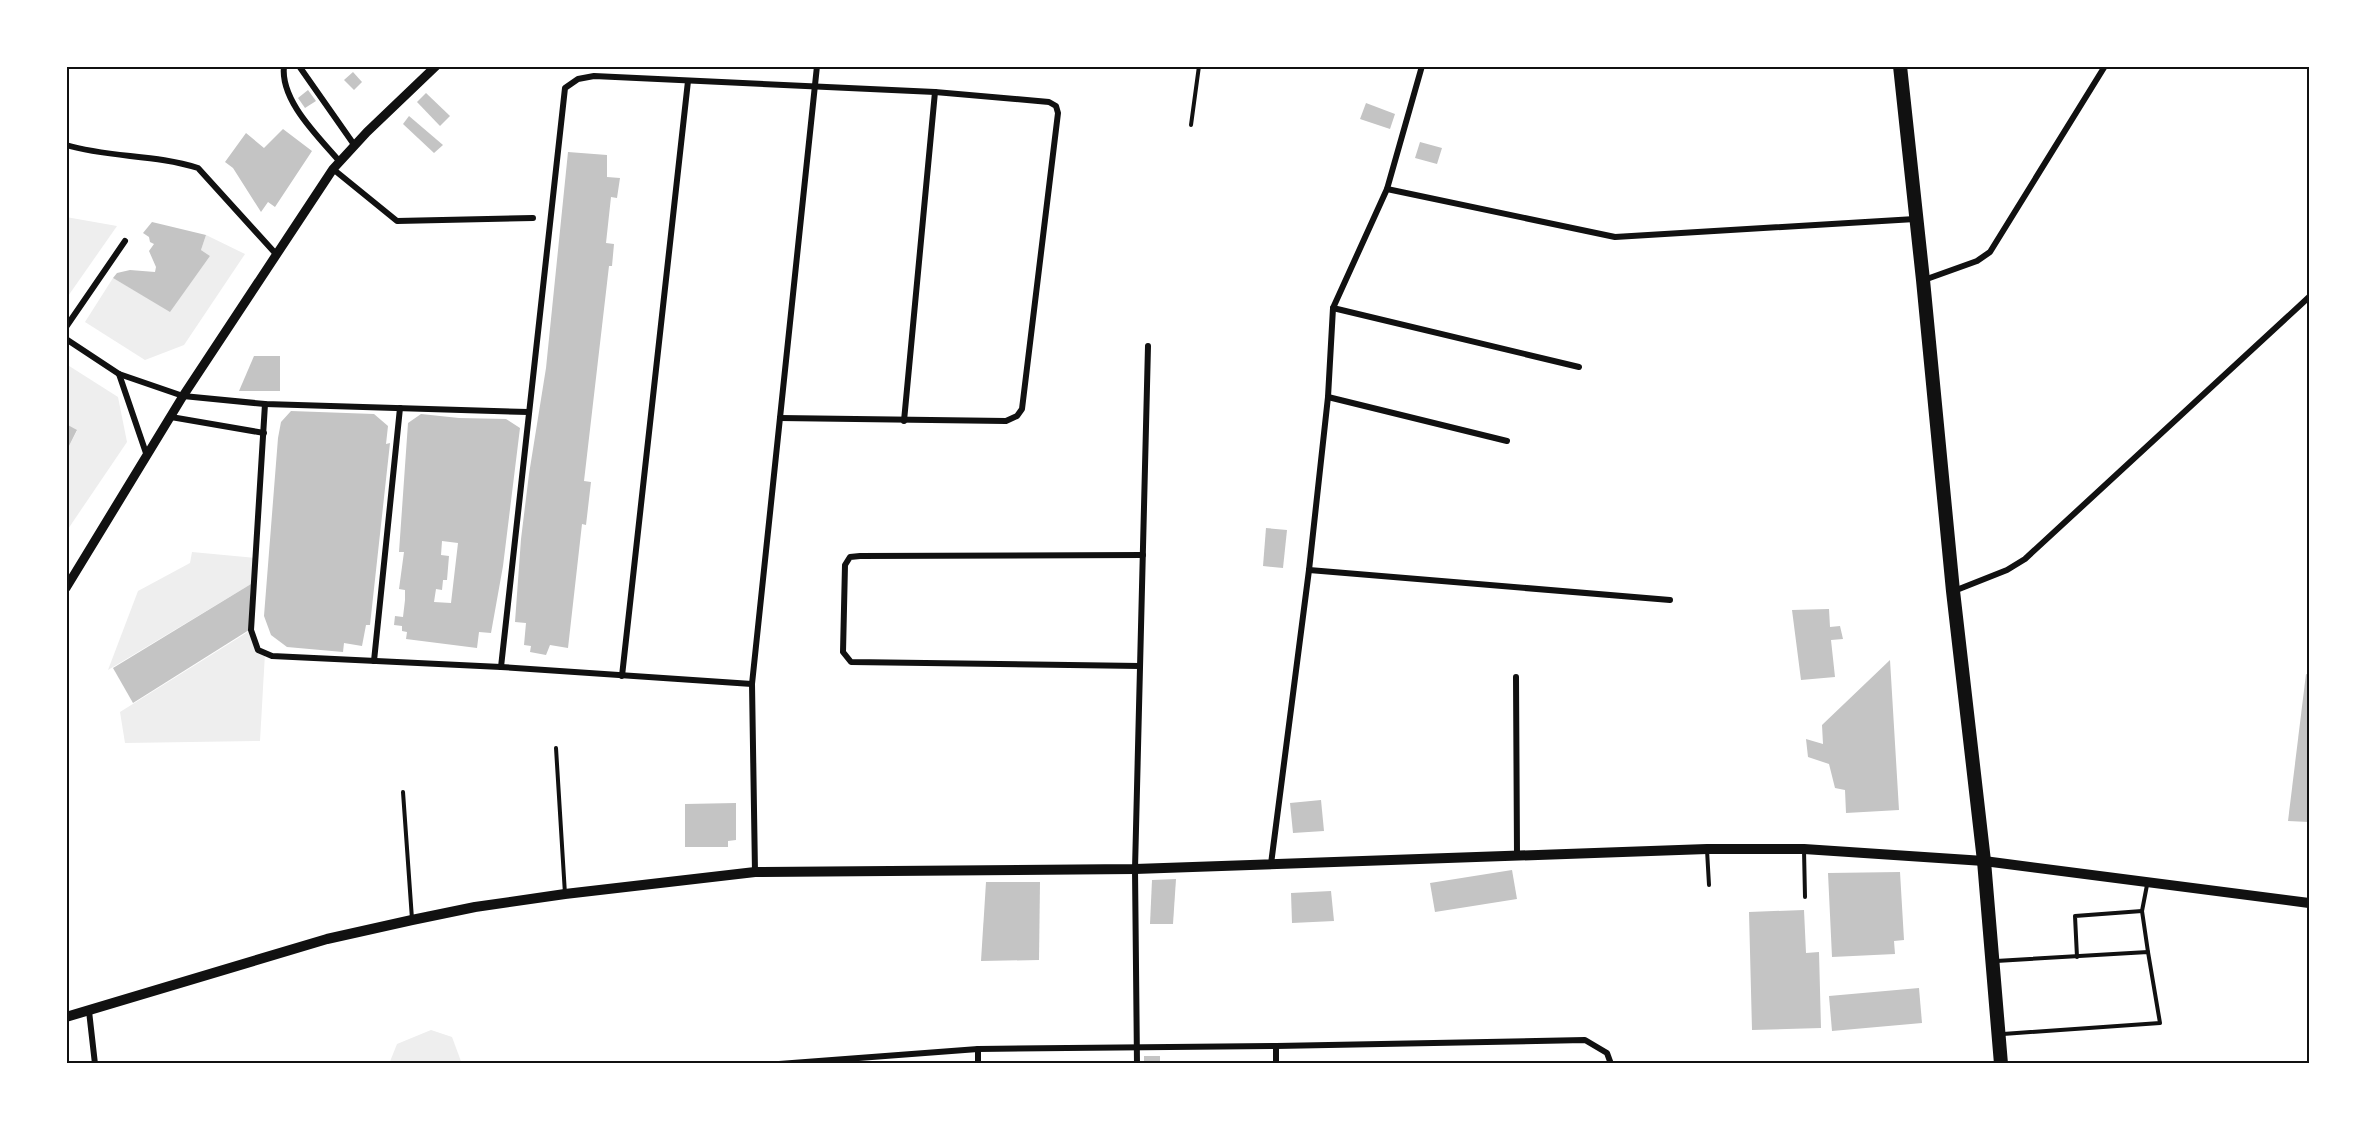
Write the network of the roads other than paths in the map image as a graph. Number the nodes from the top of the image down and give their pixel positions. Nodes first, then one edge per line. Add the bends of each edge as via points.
1 (284, 66) edge
2 (299, 66) edge
3 (436, 66) edge
4 (817, 66) edge
5 (1200, 66) edge
6 (1422, 66) edge
7 (1900, 66) edge
8 (2105, 66) edge
9 (688, 81) junction
10 (814, 88) junction
11 (935, 92) junction
12 (1191, 125) dead end
13 (66, 145) edge
14 (355, 146) junction
15 (337, 166) junction
16 (1387, 189) junction
17 (533, 218) dead end
18 (1915, 219) junction
19 (125, 241) dead end
20 (276, 254) junction
21 (1923, 280) junction
22 (2309, 297) edge
23 (1333, 308) junction
24 (66, 327) edge
25 (66, 339) edge
26 (1148, 346) dead end
27 (1579, 367) dead end
28 (119, 374) junction
29 (183, 396) junction
30 (1328, 397) junction
31 (265, 404) junction
32 (400, 408) junction
33 (528, 412) junction
34 (171, 417) junction
35 (780, 418) junction
36 (904, 421) junction
37 (264, 433) junction
38 (1507, 441) dead end
39 (147, 457) junction
40 (1143, 555) junction
41 (1309, 570) junction
42 (66, 588) edge
43 (1953, 591) junction
44 (1670, 600) dead end
45 (374, 661) junction
46 (1140, 666) junction
47 (501, 668) junction
48 (622, 676) junction
49 (1516, 677) dead end
50 (752, 684) junction
51 (556, 748) dead end
52 (403, 792) dead end
53 (1707, 849) junction
54 (1804, 849) junction
55 (1517, 854) junction
56 (1984, 861) junction
57 (1271, 864) junction
58 (1134, 869) junction
59 (755, 872) junction
60 (2147, 882) junction
61 (1708, 885) dead end
62 (565, 894) junction
63 (1805, 897) dead end
64 (2309, 903) edge
65 (2142, 911) junction
66 (412, 920) junction
67 (2148, 952) junction
68 (2077, 957) junction
69 (1992, 961) junction
70 (89, 1011) junction
71 (66, 1017) edge
72 (1999, 1035) junction
73 (1276, 1046) junction
74 (1136, 1048) junction
75 (978, 1049) junction
76 (95, 1064) edge
77 (779, 1064) edge
78 (978, 1064) edge
79 (1137, 1064) edge
80 (1276, 1064) edge
81 (1611, 1064) edge
82 (2001, 1064) edge

1 - 15 street via 284,79 296,110
2 - 14 street
3 - 14 street
4 - 10 street
5 - 12 lane
6 - 16 street
7 - 18 highway
8 - 21 street via 1990,252 1977,261
9 - 10 street
9 - 33 street via 594,76 578,79 565,88
9 - 48 street
10 - 11 street
10 - 35 street
11 - 36 street
11 - 36 street via 1049,102 1058,113 1022,409 1006,421
13 - 20 street via 198,168
14 - 15 street
15 - 17 street via 398,221
15 - 20 street
16 - 18 street via 1614,237
16 - 23 street
18 - 21 highway
19 - 24 street
20 - 29 street
21 - 43 highway
22 - 43 street via 2025,559
23 - 27 street
23 - 30 street
25 - 28 street
26 - 40 street
28 - 29 street
28 - 39 street
29 - 31 street
29 - 34 street
30 - 38 street
30 - 41 street
31 - 32 street
31 - 37 street
32 - 33 street
32 - 45 street
33 - 47 street
34 - 37 street
34 - 39 street
35 - 36 street
35 - 50 street
37 - 45 street via 251,630 258,650 272,657
39 - 42 street
40 - 46 street
40 - 46 street via 850,557 845,564 843,652 851,662
41 - 44 street
41 - 57 street
43 - 56 highway
45 - 47 street
46 - 58 street
47 - 48 street
48 - 50 street
49 - 55 street
50 - 59 street
51 - 62 lane
52 - 66 lane
53 - 54 main road
53 - 55 main road
53 - 61 lane
54 - 56 main road
54 - 63 lane
55 - 57 main road
56 - 60 main road
56 - 69 highway
57 - 58 main road
58 - 59 main road
58 - 74 street
59 - 62 main road
60 - 64 main road
60 - 65 lane
62 - 66 main road
65 - 67 lane
65 - 68 lane via 2075,916
66 - 70 main road via 327,939
67 - 68 lane
67 - 72 lane via 2160,1023
68 - 69 lane
69 - 72 highway
70 - 71 main road
70 - 76 street
72 - 82 highway
73 - 74 street
73 - 80 street
73 - 81 street via 1585,1040 1607,1053
74 - 75 street
74 - 79 street
75 - 77 street
75 - 78 street

